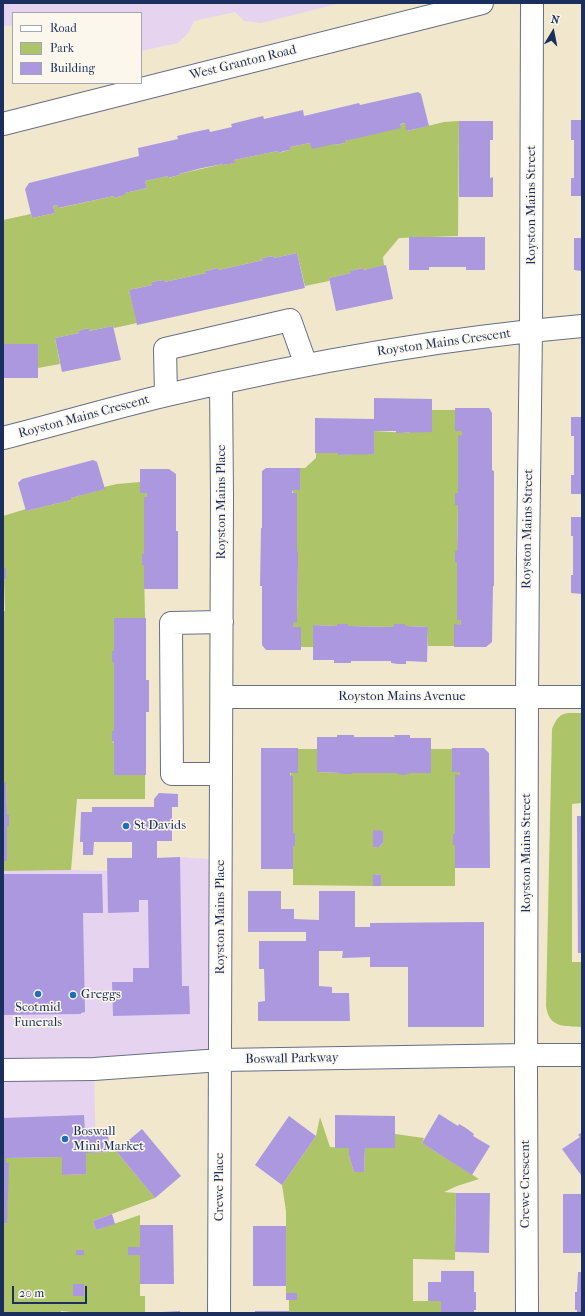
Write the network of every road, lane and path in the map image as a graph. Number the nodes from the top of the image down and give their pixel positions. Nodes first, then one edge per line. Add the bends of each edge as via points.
1 (532, 3) edge
2 (469, 4) edge
3 (3, 124) edge
4 (582, 326) edge
5 (531, 330) junction
6 (306, 366) junction
7 (220, 383) junction
8 (166, 395) junction
9 (3, 438) edge
10 (222, 622) junction
11 (222, 697) junction
12 (582, 697) edge
13 (527, 698) junction
14 (220, 774) junction
15 (526, 1055) junction
16 (582, 1055) edge
17 (221, 1060) junction
18 (3, 1070) edge
19 (219, 1313) edge
20 (527, 1313) edge

1 - 5 street, Royston Mains Street
2 - 3 street, West Granton Road
4 - 5 street, Royston Mains Crescent
5 - 6 street, Royston Mains Crescent
5 - 13 street, Royston Mains Street
6 - 7 street, Royston Mains Crescent
6 - 8 street, Royston Mains Crescent via 290,320 165,349
7 - 8 street, Royston Mains Crescent
7 - 10 street, Royston Mains Place
8 - 9 street, Royston Mains Crescent
10 - 11 street, Royston Mains Place
10 - 14 street via 171,623 172,774
11 - 13 street, Royston Mains Avenue
11 - 14 street, Royston Mains Place
12 - 13 street, Royston Mains Avenue
13 - 15 street, Royston Mains Street
14 - 17 street, Royston Mains Place
15 - 16 street, Boswall Parkway
15 - 17 street, Boswall Parkway
15 - 20 street, Crewe Crescent
17 - 18 street, Boswall Parkway via 94,1069
17 - 19 street, Crewe Place

